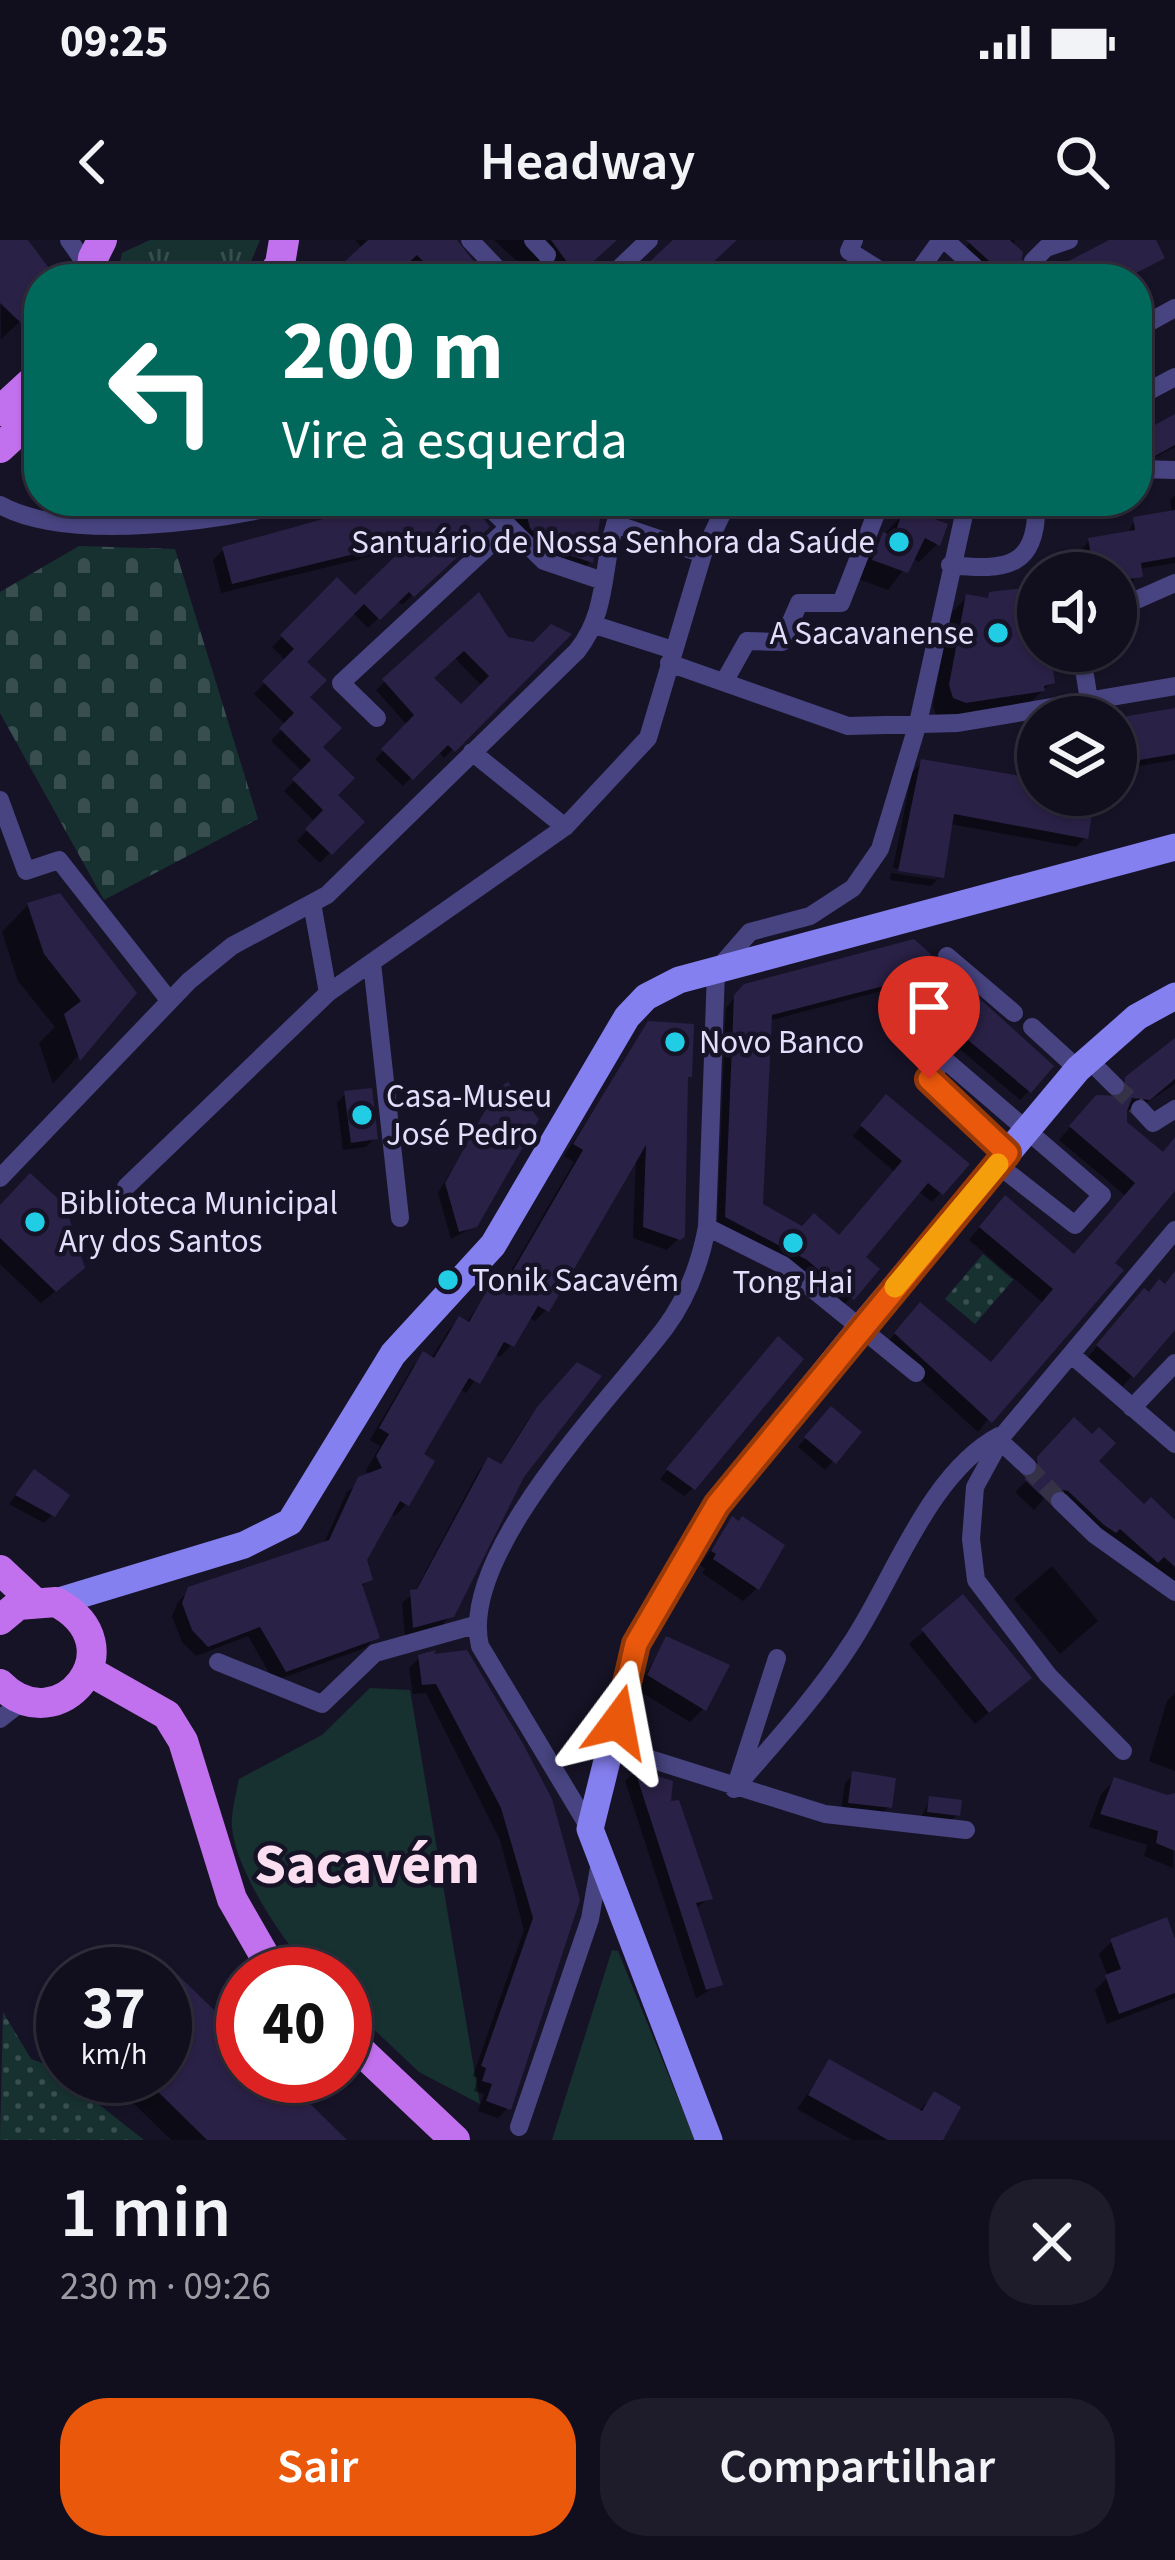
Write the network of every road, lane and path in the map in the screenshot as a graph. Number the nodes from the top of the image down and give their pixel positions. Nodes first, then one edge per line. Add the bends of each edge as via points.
1 (470, 240) edge
2 (649, 240) edge
3 (854, 240) edge
4 (943, 240) edge
5 (1069, 240) edge
6 (1033, 261) tunnel mouth
7 (493, 264) edge
8 (624, 264) edge
9 (870, 264) edge
10 (925, 264) edge
11 (971, 264) edge
12 (24, 389) edge
13 (0, 411) edge
14 (24, 426) edge
15 (0, 448) edge
16 (57, 516) edge
17 (234, 516) edge
18 (501, 516) edge
19 (621, 516) edge
20 (721, 516) edge
21 (875, 516) edge
22 (963, 516) edge
23 (1033, 516) edge
24 (618, 525) junction
25 (508, 528) junction
26 (703, 554) junction
27 (950, 565) junction
28 (603, 581) junction
29 (1175, 583) edge
30 (1137, 600) edge
31 (598, 626) junction
32 (671, 657) junction
33 (724, 682) junction
34 (1175, 686) edge
35 (1114, 696) edge
36 (1017, 713) edge
37 (377, 718) dead end
38 (918, 723) junction
39 (472, 752) junction
40 (0, 800) edge
41 (565, 827) junction
42 (1175, 847) edge
43 (311, 903) junction
44 (946, 956) dead end
45 (372, 963) junction
46 (716, 971) junction
47 (328, 993) junction
48 (1175, 996) edge
49 (169, 1000) junction
50 (1014, 1013) dead end
51 (1032, 1028) dead end
52 (1083, 1065) junction
53 (1115, 1086) tunnel mouth
54 (1139, 1109) tunnel mouth
55 (1175, 1109) edge
56 (1010, 1150) junction
57 (0, 1178) edge
58 (126, 1187) dead end
59 (400, 1218) dead end
60 (707, 1227) junction
61 (1175, 1230) edge
62 (860, 1330) junction
63 (1074, 1357) junction
64 (1175, 1363) edge
65 (916, 1373) dead end
66 (1132, 1408) junction
67 (1002, 1438) junction
68 (1175, 1444) edge
69 (1028, 1466) tunnel mouth
70 (1060, 1501) tunnel mouth
71 (0, 1570) edge
72 (1175, 1592) edge
73 (44, 1601) junction
74 (0, 1620) edge
75 (475, 1625) junction
76 (777, 1658) dead end
77 (218, 1662) dead end
78 (89, 1671) junction
79 (8, 1702) edge
80 (611, 1748) junction
81 (1123, 1751) dead end
82 (734, 1789) junction
83 (590, 1829) junction
84 (966, 1830) dead end
85 (600, 1862) junction
86 (259, 1947) edge
87 (372, 2062) edge
88 (519, 2127) dead end
89 (455, 2140) edge
90 (710, 2140) edge

1 - 7 street
2 - 8 street
3 - 9 street via 849,251
4 - 10 street
4 - 11 street
5 - 6 street
12 - 13 main road
14 - 15 main road
16 - 17 street via 99,524
18 - 25 street
19 - 24 street
20 - 26 street
21 - 33 street via 841,603 799,603 782,642 747,641
22 - 27 street
23 - 27 street via 1026,554 1016,562
24 - 26 street
24 - 28 street
25 - 28 street via 544,561
25 - 37 street via 341,683
26 - 32 street
27 - 38 street
28 - 31 street
29 - 30 street
31 - 32 street
31 - 39 street
32 - 33 street
32 - 41 street via 648,738
33 - 38 street via 848,726
34 - 35 street
36 - 38 street
38 - 46 street via 880,849 853,888 810,916 750,932
39 - 41 street
39 - 43 street
40 - 49 street via 26,872 59,860
41 - 45 street
42 - 46 street
43 - 47 street
43 - 49 street via 232,946
44 - 50 street
45 - 47 street
45 - 59 street
46 - 60 street
46 - 73 street via 646,997 627,1017 493,1245 393,1354 290,1522 140,1579
47 - 58 street
48 - 52 street
49 - 57 street
51 - 52 street
52 - 53 street
52 - 56 street
54 - 55 street via 1153,1123
56 - 56 street via 1075,1225 1102,1195
56 - 56 street via 944,1059 929,1079
56 - 62 street
60 - 62 street via 783,1265
60 - 75 street via 699,1268 667,1325 568,1441 530,1499 478,1602
61 - 63 street
62 - 65 street
62 - 80 street via 682,1559 636,1644
63 - 66 street
63 - 67 street
64 - 66 street
66 - 68 street
67 - 69 street
67 - 81 street via 975,1487 976,1580 1048,1675
67 - 82 street via 964,1466 924,1516 851,1645
70 - 72 street
71 - 73 main road
73 - 74 main road
73 - 78 main road via 86,1627
75 - 77 street via 375,1653 322,1704
75 - 83 street
76 - 82 street
78 - 79 main road via 62,1699
78 - 86 main road via 166,1714 183,1741 232,1899
80 - 82 street
80 - 83 street
82 - 84 street via 825,1814
83 - 85 street
85 - 88 street via 590,1919
85 - 90 street
87 - 89 main road

